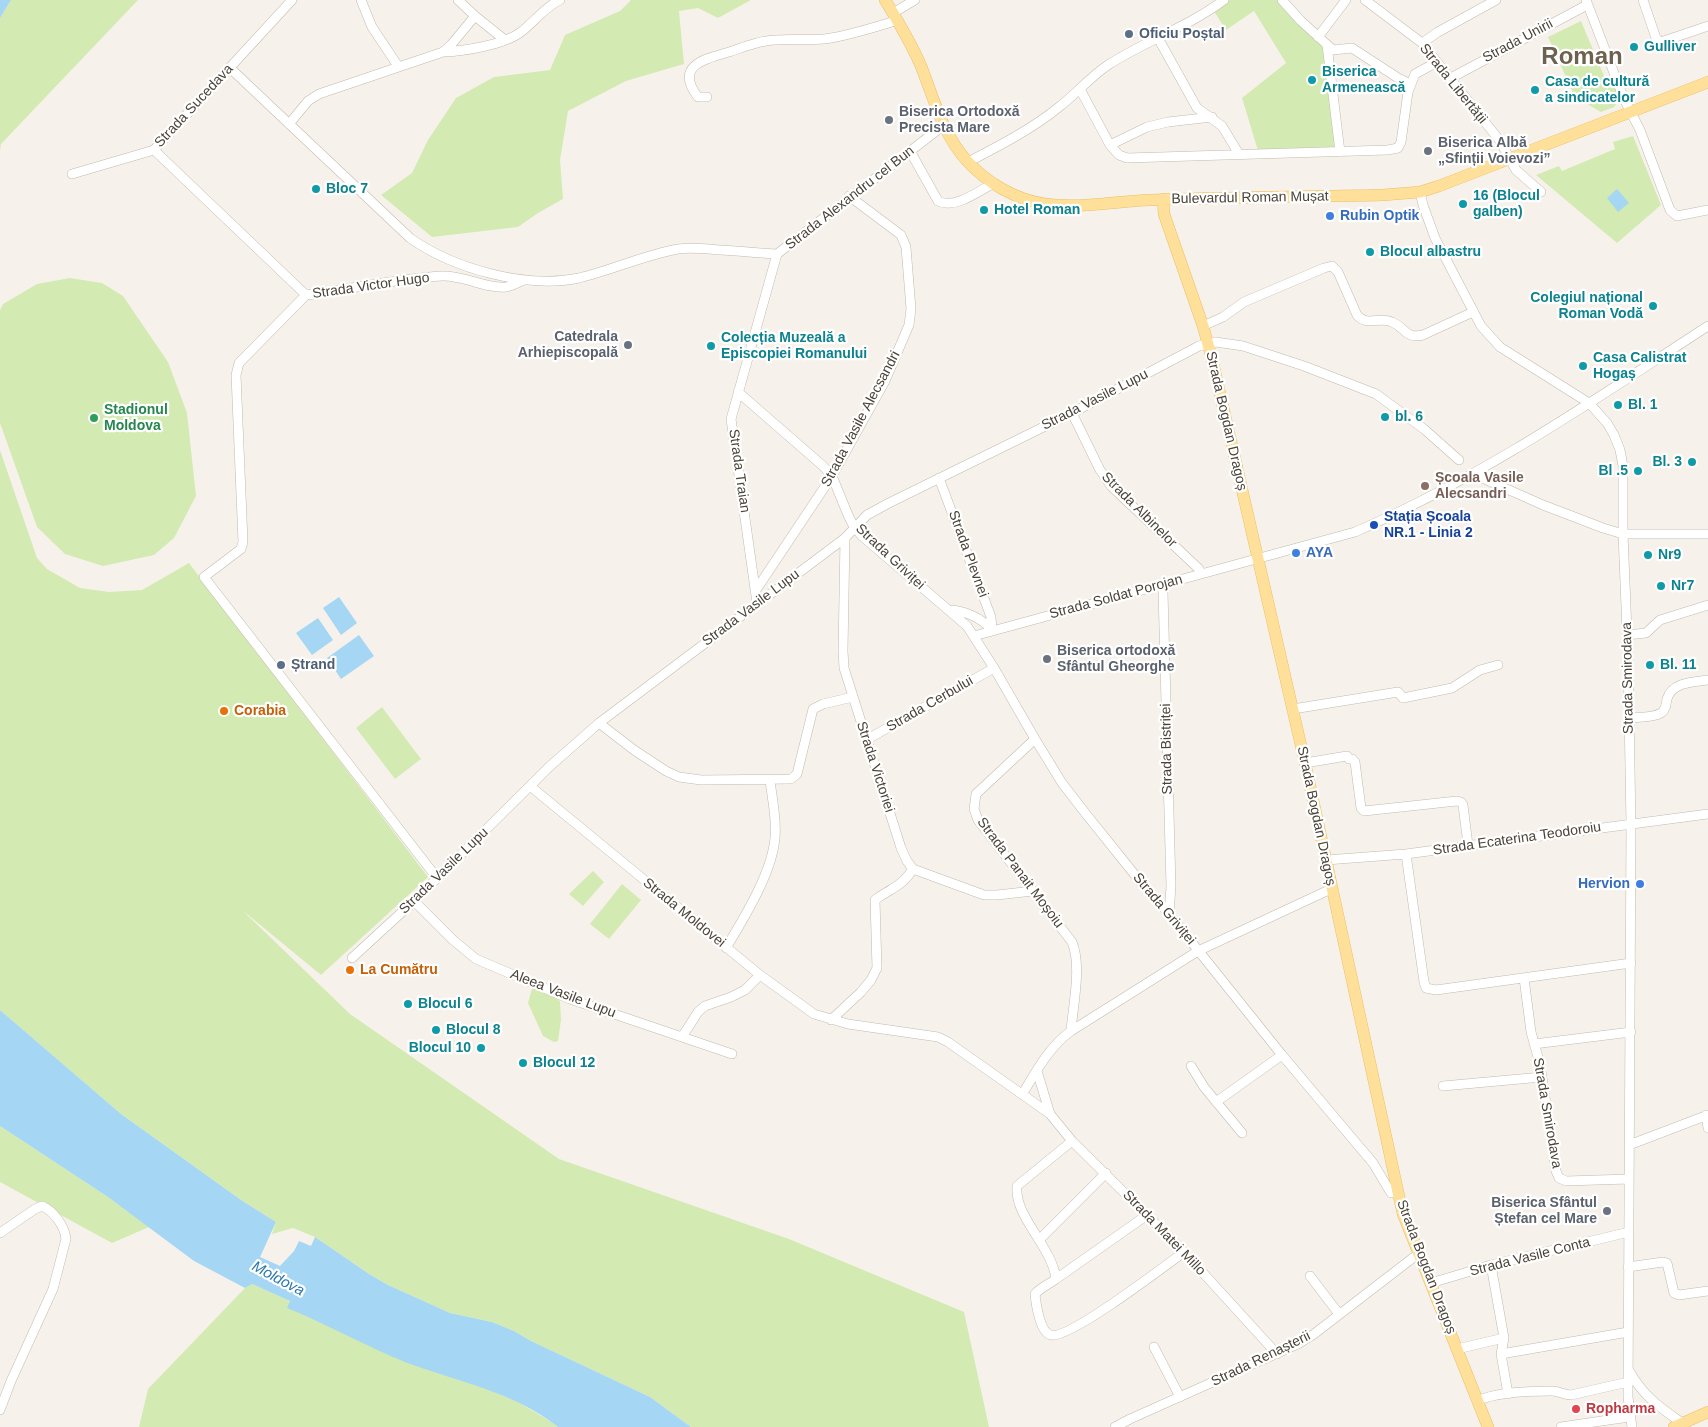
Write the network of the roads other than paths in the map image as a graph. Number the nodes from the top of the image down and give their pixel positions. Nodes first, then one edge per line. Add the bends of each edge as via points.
1 (292, 0) edge
2 (361, 0) edge
3 (458, 0) edge
4 (544, 0) edge
5 (560, 0) edge
6 (885, 0) edge
7 (915, 0) edge
8 (1224, 0) edge
9 (1282, 0) edge
10 (1346, 0) edge
11 (1365, 0) edge
12 (1496, 0) edge
13 (1643, 0) edge
14 (1586, 2) edge
15 (546, 10) junction
16 (475, 16) junction
17 (896, 17) junction
18 (1708, 26) edge
19 (1318, 37) junction
20 (1158, 38) junction
21 (505, 40) junction
22 (1422, 43) junction
23 (1327, 45) junction
24 (442, 52) junction
25 (1437, 62) junction
26 (398, 66) junction
27 (230, 68) junction
28 (1449, 79) junction
29 (1708, 82) edge
30 (1411, 84) junction
31 (1080, 89) junction
32 (707, 97) dead end
33 (1630, 112) junction
34 (1212, 118) junction
35 (289, 124) junction
36 (944, 125) junction
37 (1110, 145) junction
38 (154, 150) junction
39 (910, 151) junction
40 (1340, 152) junction
41 (1239, 154) junction
42 (1509, 158) junction
43 (968, 162) junction
44 (72, 174) dead end
45 (994, 184) junction
46 (1420, 192) junction
47 (1541, 192) dead end
48 (849, 196) junction
49 (1163, 200) junction
50 (1708, 210) edge
51 (777, 254) junction
52 (524, 280) junction
53 (306, 295) junction
54 (1473, 312) junction
55 (1203, 326) junction
56 (1708, 326) edge
57 (1208, 344) junction
58 (738, 392) junction
59 (1589, 403) junction
60 (1072, 414) junction
61 (1459, 460) dead end
62 (1473, 474) junction
63 (832, 476) junction
64 (939, 478) junction
65 (854, 527) junction
66 (1623, 534) junction
67 (1708, 534) edge
68 (845, 538) junction
69 (1258, 559) junction
70 (1200, 574) junction
71 (1162, 584) junction
72 (756, 590) junction
73 (757, 604) junction
74 (1708, 605) edge
75 (948, 610) junction
76 (992, 630) junction
77 (1628, 635) junction
78 (974, 636) junction
79 (1498, 665) dead end
80 (994, 668) junction
81 (1708, 680) edge
82 (853, 697) junction
83 (1293, 709) junction
84 (1629, 718) junction
85 (599, 723) junction
86 (1034, 739) junction
87 (866, 740) junction
88 (1305, 763) junction
89 (770, 780) junction
90 (530, 786) junction
91 (1708, 814) edge
92 (1631, 824) junction
93 (1468, 845) junction
94 (1406, 854) junction
95 (1326, 860) junction
96 (913, 869) junction
97 (438, 878) junction
98 (1332, 889) junction
99 (1032, 891) junction
100 (414, 901) junction
101 (1169, 914) junction
102 (726, 948) junction
103 (1198, 951) junction
104 (352, 958) dead end
105 (1631, 963) junction
106 (760, 976) junction
107 (1524, 978) junction
108 (831, 1020) junction
109 (848, 1024) joint
110 (1071, 1030) junction
111 (1631, 1032) junction
112 (682, 1037) junction
113 (1534, 1044) junction
114 (732, 1054) dead end
115 (1282, 1055) junction
116 (1191, 1066) dead end
117 (1037, 1070) junction
118 (1542, 1077) junction
119 (1443, 1086) dead end
120 (1023, 1093) junction
121 (1216, 1102) junction
122 (1050, 1114) junction
123 (1707, 1115) edge
124 (1708, 1128) edge
125 (1242, 1133) dead end
126 (1072, 1141) junction
127 (1629, 1145) junction
128 (1106, 1173) junction
129 (1629, 1179) junction
130 (1398, 1192) junction
131 (1147, 1215) junction
132 (1629, 1232) junction
133 (0, 1233) edge
134 (1040, 1239) junction
135 (1184, 1252) junction
136 (1420, 1255) junction
137 (1491, 1265) junction
138 (1628, 1267) junction
139 (1310, 1276) dead end
140 (1056, 1279) junction
141 (1431, 1283) junction
142 (1708, 1291) edge
143 (1339, 1314) junction
144 (1628, 1332) junction
145 (1504, 1338) junction
146 (1154, 1347) dead end
147 (1457, 1349) junction
148 (1278, 1354) junction
149 (1501, 1354) junction
150 (1628, 1369) junction
151 (1628, 1382) junction
152 (1508, 1394) junction
153 (1180, 1397) junction
154 (1477, 1401) junction
155 (0, 1410) edge
156 (1708, 1412) edge
157 (1630, 1416) junction
158 (1678, 1425) edge
159 (1115, 1427) edge
160 (1488, 1427) edge
161 (1561, 1427) edge
162 (1632, 1427) edge

1 - 27 street, Strada Sucedava
2 - 26 street via 372,27
3 - 16 street
4 - 15 street
5 - 15 street
6 - 17 main road, Bulevardul Roman Mușat
7 - 17 street
8 - 20 street
9 - 19 street
10 - 19 street
11 - 22 street, Strada Libertății
12 - 22 street
13 - 18 street via 1656,38 1661,42
14 - 28 street, Strada Unirii
14 - 33 street
15 - 21 street via 519,33
16 - 21 street
16 - 24 street
17 - 32 street via 863,31 829,39 767,41 705,58 691,69 690,75 692,89 698,97
17 - 36 main road, Bulevardul Roman Mușat via 920,64
19 - 23 street
20 - 31 street via 1108,65
20 - 34 street via 1197,108
21 - 24 street
22 - 25 street, Strada Libertății
23 - 30 street via 1333,50 1352,48
23 - 40 street
24 - 26 street
25 - 28 street, Strada Libertății
25 - 30 street via 1415,74
26 - 35 street via 319,94
27 - 35 street, Strada Alexandru cel Bun
27 - 38 street, Strada Sucedava
28 - 42 street, Strada Libertății via 1500,141
29 - 33 main road, Bulevardul Roman Mușat
30 - 40 street via 1398,148
31 - 37 street
31 - 43 street via 1040,121
33 - 42 main road, Bulevardul Roman Mușat
33 - 50 street via 1670,210 1676,216
34 - 37 street via 1147,127
34 - 41 street via 1222,126
35 - 52 street, Strada Alexandru cel Bun via 421,246 462,265
36 - 39 street, Strada Alexandru cel Bun
36 - 43 main road, Bulevardul Roman Mușat
37 - 41 street via 1127,158
38 - 44 street, Strada Sucedava
38 - 53 street, Strada Victor Hugo
39 - 45 street via 938,201 944,204 964,199
39 - 48 street, Strada Alexandru cel Bun
40 - 41 street
42 - 46 main road, Bulevardul Roman Mușat
42 - 47 street, Strada Libertății via 1516,170
43 - 45 main road, Bulevardul Roman Mușat
45 - 49 main road, Bulevardul Roman Mușat via 1008,193 1045,204 1077,206
46 - 49 main road, Bulevardul Roman Mușat
46 - 54 street, Strada Smirodava via 1435,238
48 - 51 street, Strada Alexandru cel Bun
48 - 63 street, Strada Vasile Alecsandri via 901,235 906,247 911,309 909,324 885,380
49 - 55 main road, Strada Bogdan Dragoș via 1164,214
51 - 52 street, Strada Alexandru cel Bun via 679,249 581,277
51 - 58 street, Strada Traian
52 - 53 street, Strada Victor Hugo via 507,287 445,276 395,280
53 - 97 street, Strada Victor Hugo via 239,362 236,375 243,542 241,549 204,577
54 - 55 street via 1424,335 1410,336 1391,321 1361,320 1338,272 1328,266 1244,302
54 - 59 street, Strada Smirodava via 1488,336 1500,347
55 - 57 main road, Strada Bogdan Dragoș
56 - 59 street, Strada Soldat Porojan
57 - 60 street, Strada Vasile Lupu
57 - 61 street via 1243,346 1376,394
57 - 69 main road, Strada Bogdan Dragoș
58 - 63 street, Strada Griviței
58 - 72 street, Strada Traian via 732,419
59 - 62 street, Strada Soldat Porojan
59 - 66 street, Strada Smirodava via 1607,422 1620,450
60 - 64 street, Strada Vasile Lupu
60 - 70 street, Strada Albinelor via 1111,486 1199,569
62 - 66 street via 1543,505
62 - 69 street, Strada Soldat Porojan via 1355,532
63 - 65 street, Strada Griviței
63 - 72 street, Strada Vasile Alecsandri
64 - 65 street, Strada Vasile Lupu via 868,515
64 - 76 street, Strada Plevnei via 991,617
65 - 68 street, Strada Vasile Lupu
65 - 75 street, Strada Griviței
66 - 67 street
66 - 77 street, Strada Smirodava
68 - 73 street, Strada Vasile Lupu
68 - 82 street, Strada Victoriei via 843,651 844,668
69 - 70 street, Strada Soldat Porojan
69 - 83 main road, Strada Bogdan Dragoș
70 - 71 street, Strada Soldat Porojan
71 - 76 street, Strada Soldat Porojan
71 - 101 street, Strada Bistriței via 1171,886
72 - 73 street, Strada Traian
73 - 85 street, Strada Vasile Lupu
74 - 77 street via 1660,620 1646,633
75 - 76 street, Strada Griviței via 956,610 986,623
75 - 78 street, Strada Griviței
76 - 78 street, Strada Soldat Porojan
77 - 84 street, Strada Smirodava
78 - 80 street, Strada Griviței
79 - 83 street via 1480,670 1458,686 1446,690 1403,698 1398,692
80 - 86 street, Strada Griviței
80 - 87 street, Strada Cerbului
81 - 84 street via 1675,687 1660,714
82 - 87 street, Strada Victoriei
82 - 89 street via 813,709 797,774 791,779
83 - 88 main road, Strada Bogdan Dragoș
84 - 92 street, Strada Smirodava
85 - 89 street via 634,750 679,777
85 - 90 street, Strada Vasile Lupu
86 - 99 street, Strada Panait Moșoiu via 976,794 974,809 978,820
86 - 101 street, Strada Griviței via 1062,783
87 - 96 street, Strada Victoriei via 901,848
88 - 93 street via 1347,756 1352,759 1364,811 1461,802
88 - 95 main road, Strada Bogdan Dragoș
89 - 102 street via 774,849 759,890
90 - 97 street, Strada Vasile Lupu
90 - 102 street, Strada Moldovei
91 - 92 street, Strada Ecaterina Teodoroiu
92 - 93 street, Strada Ecaterina Teodoroiu
92 - 105 street, Strada Smirodava
93 - 94 street, Strada Ecaterina Teodoroiu
94 - 95 street, Strada Ecaterina Teodoroiu
94 - 107 street via 1426,988 1436,990
95 - 98 main road, Strada Bogdan Dragoș
96 - 99 street via 984,895
96 - 108 street via 908,877 875,900 877,968 861,992
97 - 100 street, Strada Vasile Lupu
98 - 103 street
98 - 130 main road, Strada Bogdan Dragoș
99 - 110 street, Strada Panait Moșoiu via 1068,935 1075,950
100 - 104 street, Strada Vasile Lupu
100 - 112 street, Aleea Vasile Lupu via 476,960 570,999
101 - 103 street, Strada Griviței
102 - 106 street, Strada Moldovei
103 - 110 street
103 - 115 street, Strada Griviței
105 - 107 street
105 - 111 street, Strada Smirodava
106 - 108 street, Strada Moldovei via 814,1014
106 - 112 street via 745,990 704,1006
107 - 113 street, Strada Smirodava
108 - 109 street, Strada Moldovei
109 - 120 street, Strada Matei Millo via 938,1037
110 - 117 street via 1053,1046
111 - 113 street
111 - 127 street, Strada Smirodava
112 - 114 street, Aleea Vasile Lupu
113 - 118 street, Strada Smirodava
115 - 121 street
115 - 130 street, Strada Griviței via 1373,1163 1391,1193
116 - 121 street
117 - 120 street
117 - 122 street, Strada Matei Millo
118 - 119 street
118 - 129 street, Strada Smirodava via 1559,1178 1566,1181
120 - 122 street, Strada Matei Millo
121 - 125 street
122 - 126 street, Strada Matei Millo
123 - 124 street
123 - 127 street
126 - 128 street, Strada Matei Millo
126 - 134 street via 1016,1186 1018,1204
127 - 129 street, Strada Smirodava
128 - 131 street, Strada Matei Millo
128 - 134 street
129 - 132 street, Strada Smirodava
130 - 136 main road, Strada Bogdan Dragoș
131 - 135 street, Strada Matei Millo
131 - 140 street
132 - 137 street, Strada Vasile Conta
132 - 138 street, Strada Smirodava
133 - 155 street via 42,1206 59,1222 66,1239 53,1288
134 - 140 street
135 - 140 street via 1100,1312 1053,1336 1047,1334 1041,1324 1035,1294 1040,1287
135 - 148 street, Strada Matei Millo
136 - 141 main road, Strada Bogdan Dragoș
136 - 143 street, Strada Renașterii
137 - 141 street, Strada Vasile Conta
137 - 145 street
138 - 142 street via 1667,1263 1674,1293
138 - 144 street, Strada Smirodava
139 - 143 street
141 - 147 main road, Strada Bogdan Dragoș
143 - 148 street, Strada Renașterii via 1314,1334
144 - 149 street
144 - 150 street, Strada Smirodava
145 - 147 street
145 - 149 street
146 - 153 street
147 - 154 main road, Strada Bogdan Dragoș
148 - 153 street, Strada Renașterii
149 - 152 street
150 - 151 street, Strada Smirodava
150 - 158 street via 1638,1386
151 - 152 street via 1571,1395 1553,1391
151 - 157 street, Strada Smirodava
152 - 154 street
153 - 159 street, Strada Renașterii
154 - 160 main road, Strada Bogdan Dragoș
156 - 158 main road
157 - 161 street
157 - 162 street, Strada Smirodava

